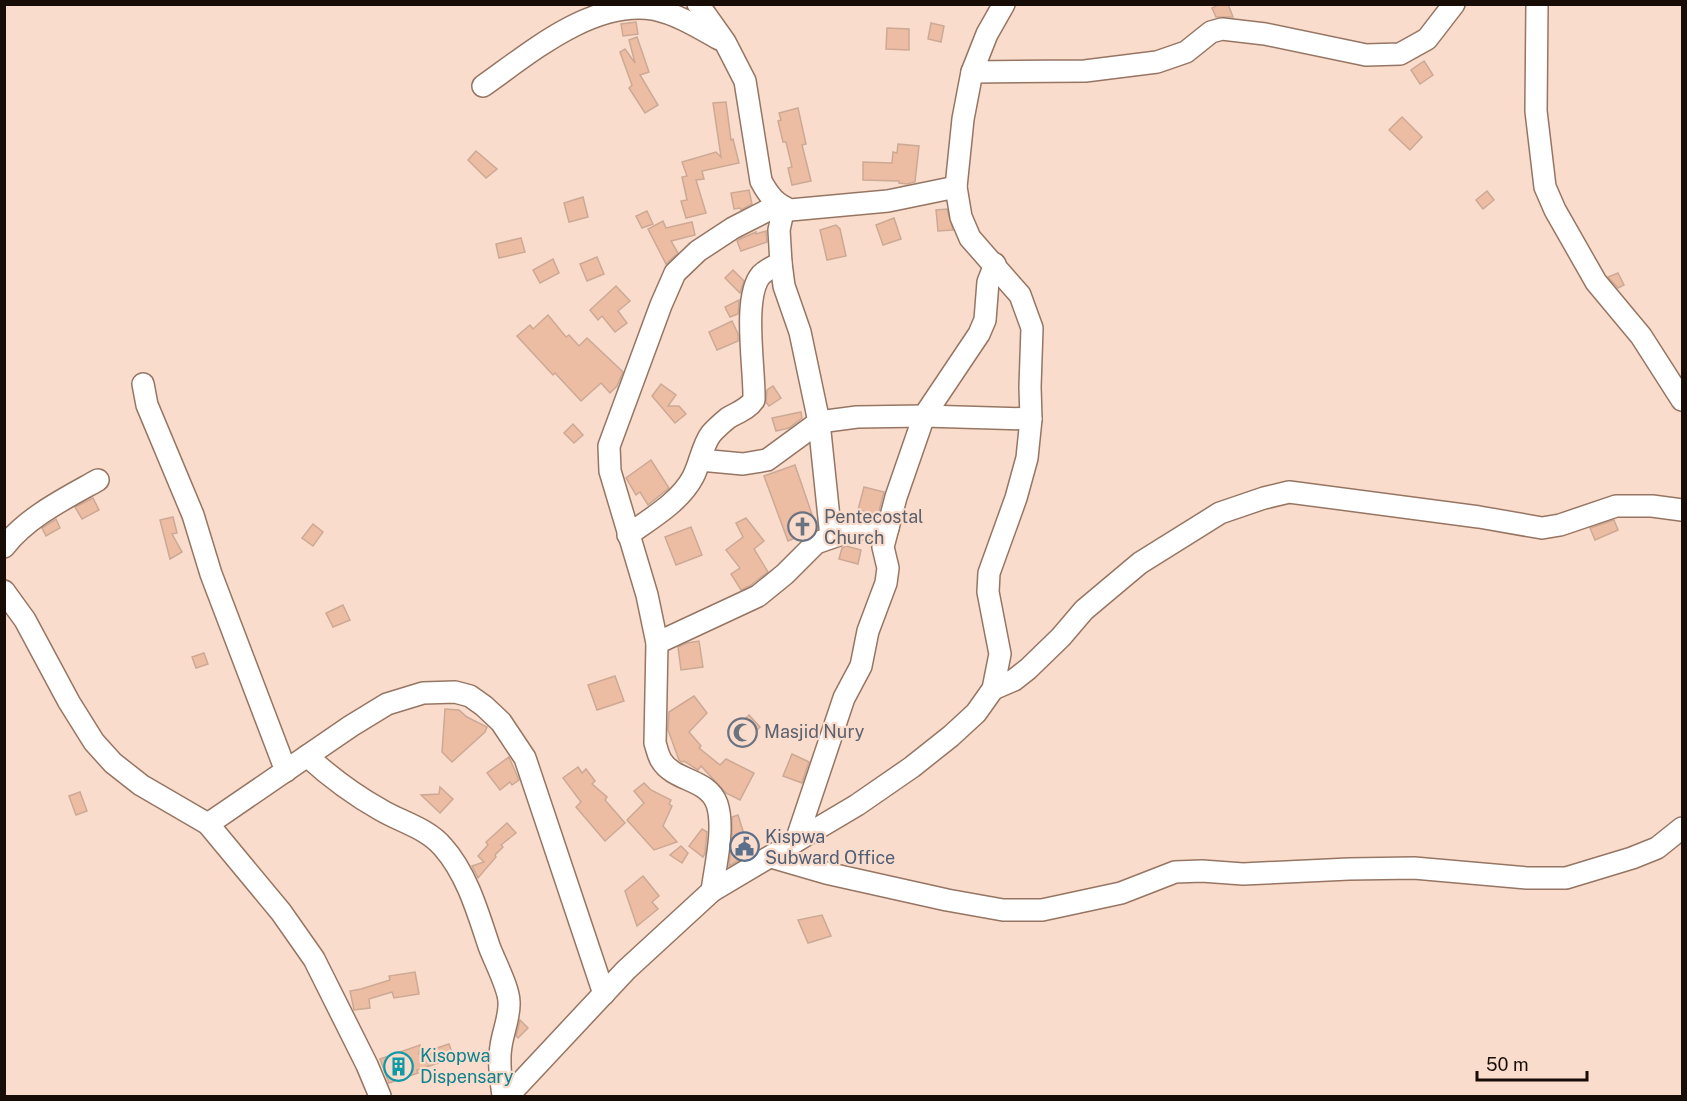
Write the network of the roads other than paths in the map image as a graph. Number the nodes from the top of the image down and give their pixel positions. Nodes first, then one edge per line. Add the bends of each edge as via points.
1 (698, 4) edge
2 (1004, 4) edge
3 (1454, 4) edge
4 (1537, 4) edge
5 (725, 42) junction
6 (972, 72) junction
7 (483, 86) dead end
8 (956, 187) junction
9 (781, 206) junction
10 (781, 262) junction
11 (995, 264) junction
12 (143, 384) dead end
13 (1683, 400) edge
14 (924, 416) junction
15 (1031, 419) junction
16 (819, 422) junction
17 (700, 460) junction
18 (98, 480) dead end
19 (1683, 510) edge
20 (888, 528) junction
21 (628, 535) junction
22 (831, 537) junction
23 (4, 547) edge
24 (4, 591) edge
25 (657, 643) junction
26 (993, 689) junction
27 (307, 756) junction
28 (286, 771) junction
29 (207, 824) junction
30 (1683, 828) edge
31 (796, 841) junction
32 (771, 857) junction
33 (712, 891) junction
34 (604, 994) junction
35 (530, 1074) junction
36 (380, 1096) edge
37 (503, 1096) edge
38 (508, 1096) edge
39 (526, 1096) edge

1 - 5 street
2 - 6 street
3 - 6 street via 1427,39 1400,54 1366,55 1222,29 1211,32 1186,52 1157,62 1085,71
4 - 13 street via 1536,111 1545,187 1596,282 1641,336
5 - 7 street via 684,19 651,8 609,8 573,23
5 - 9 street via 745,81 761,181 769,196
6 - 8 street
8 - 9 street via 888,201 790,210
8 - 11 street via 961,217 970,238
9 - 10 street
9 - 21 street via 733,228 675,273 609,446 609,471
10 - 16 street
10 - 17 street via 760,276 752,294 754,400 718,426
11 - 14 street via 979,334
11 - 15 street via 1020,295 1032,328
12 - 28 street via 147,405 193,515 211,574
14 - 15 street
14 - 16 street
14 - 20 street
15 - 26 street via 1027,458 989,573 988,592 1000,654
16 - 17 street via 766,460 743,464
16 - 22 street
17 - 21 street via 682,492
18 - 23 street via 27,525
19 - 26 street via 1616,506 1542,528 1289,492 1264,498 1220,513 1140,563 1084,610 1028,669
20 - 22 street via 856,529
20 - 31 street via 883,547 888,567 886,583 868,631 861,666 844,698
21 - 25 street
22 - 25 street via 816,543 758,596
24 - 29 street via 25,620 94,742 141,785
25 - 33 street via 655,743 659,758 671,771 709,790 720,817
26 - 31 street via 959,729 912,767
27 - 28 street
27 - 34 street via 387,704 423,693 455,692 484,706 501,722 525,758
27 - 37 street via 357,797 427,833 455,862 510,1001 501,1048
28 - 29 street
29 - 36 street via 281,912 314,959
30 - 32 street via 1657,848 1566,878 1414,868 1243,874 1175,872 1121,893 1042,910 1003,910 947,900
31 - 32 street
32 - 33 street
33 - 34 street
34 - 35 street
35 - 38 street
35 - 39 street

